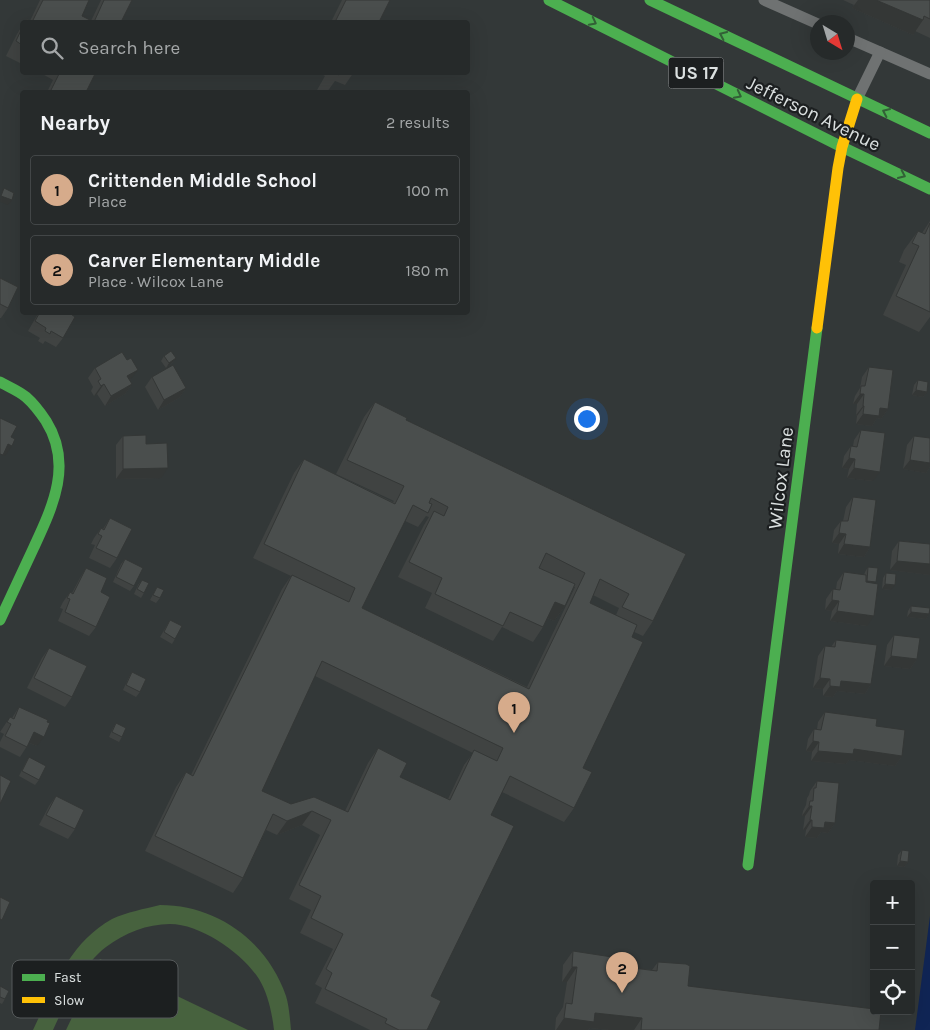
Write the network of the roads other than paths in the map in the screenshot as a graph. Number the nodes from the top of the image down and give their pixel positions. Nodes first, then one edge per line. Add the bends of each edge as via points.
1 (550, 0) edge
2 (650, 0) edge
3 (764, 0) edge
4 (810, 20) edge
5 (855, 41) edge
6 (880, 52) junction
7 (930, 74) edge
8 (857, 99) junction
9 (930, 133) edge
10 (842, 147) junction
11 (930, 189) edge
12 (0, 382) edge
13 (0, 620) edge
14 (748, 865) dead end

1 -> 10 street, Jefferson Avenue / US 17
8 -> 2 street, Jefferson Avenue / US 17 via 683,11
3 - 4 lane
5 - 6 lane
6 - 7 lane
6 - 8 lane
9 -> 8 street, Jefferson Avenue / US 17
8 - 10 street, Wilcox Lane
10 -> 11 street, Jefferson Avenue / US 17
10 - 14 street, Wilcox Lane
12 - 13 street via 33,404 54,432 60,466 57,491 49,515

